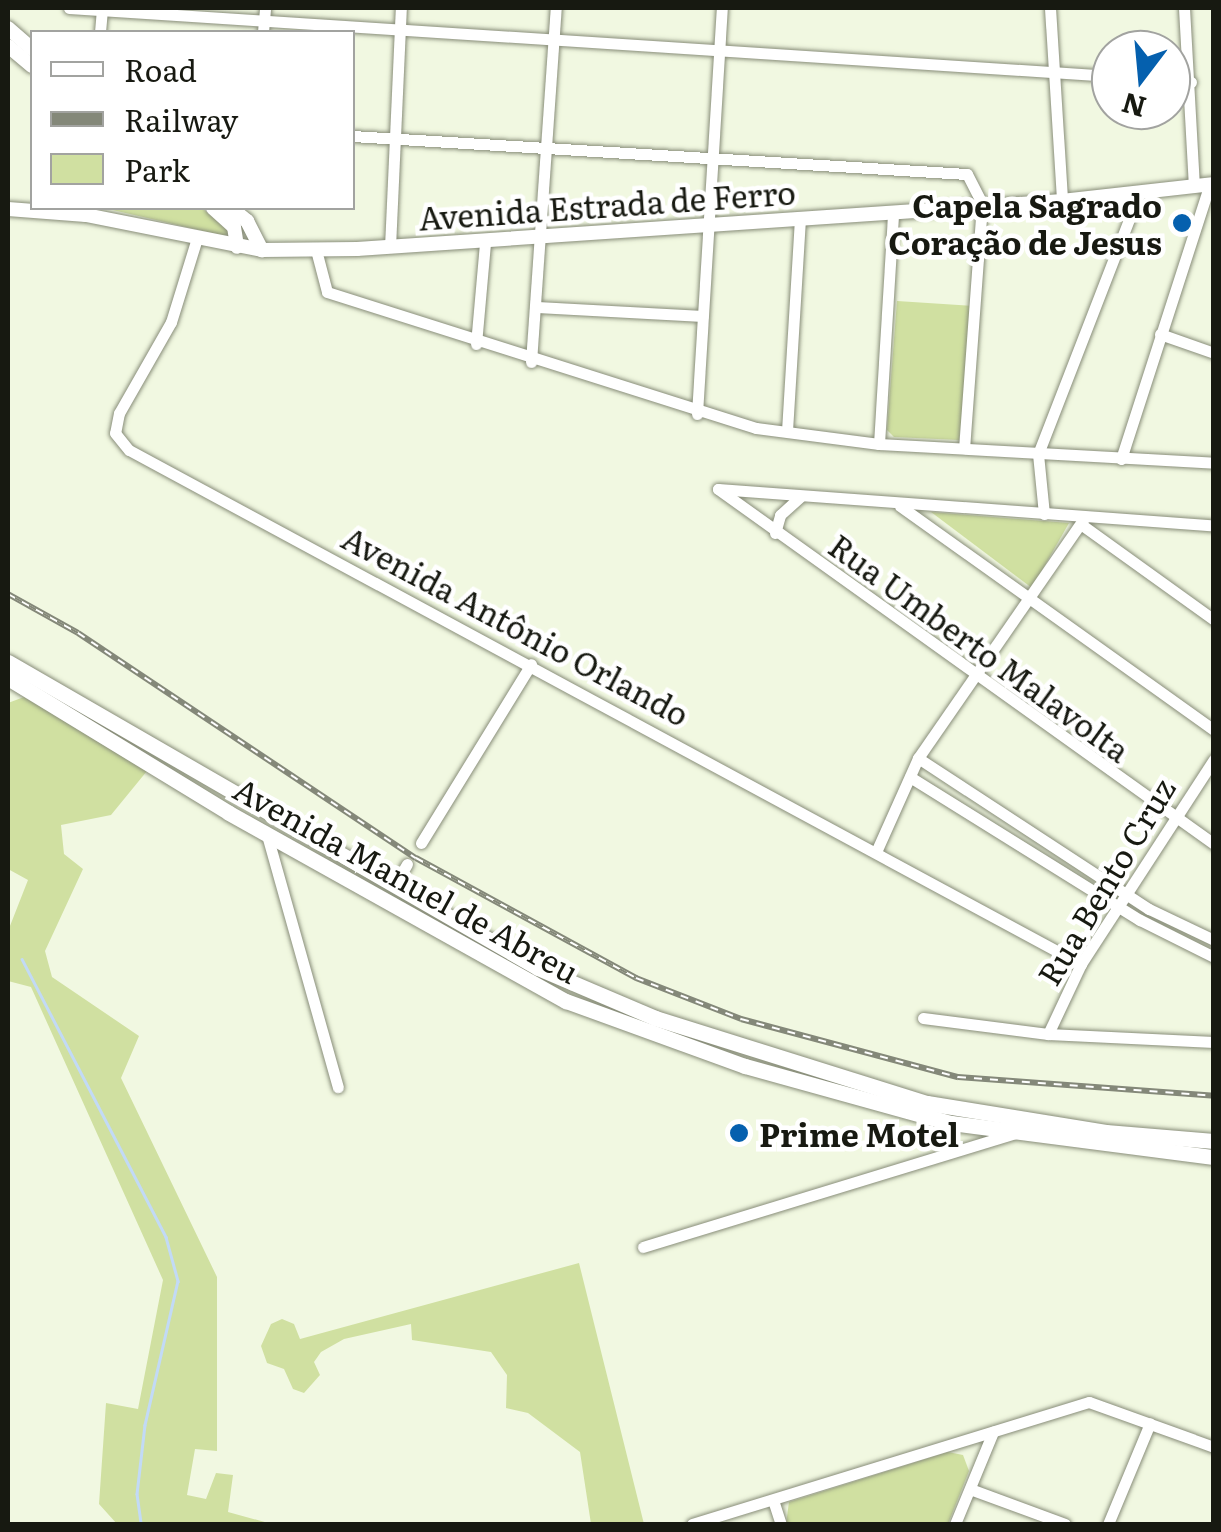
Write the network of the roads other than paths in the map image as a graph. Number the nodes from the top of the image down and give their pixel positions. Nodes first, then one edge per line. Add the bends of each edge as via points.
1 (70, 8) edge
2 (401, 8) edge
3 (556, 8) edge
4 (722, 8) edge
5 (1050, 8) edge
6 (102, 9) edge
7 (264, 20) edge
8 (8, 28) edge
9 (400, 29) junction
10 (554, 38) junction
11 (8, 46) edge
12 (719, 46) junction
13 (30, 47) edge
14 (30, 64) edge
15 (1055, 72) junction
16 (1091, 75) edge
17 (1191, 82) edge
18 (355, 136) edge
19 (392, 138) junction
20 (548, 146) junction
21 (711, 157) junction
22 (1212, 184) edge
23 (1194, 186) junction
24 (1138, 194) junction
25 (1062, 201) junction
26 (982, 204) junction
27 (47, 210) edge
28 (215, 210) edge
29 (86, 211) edge
30 (893, 213) junction
31 (248, 214) edge
32 (800, 218) junction
33 (707, 225) junction
34 (540, 237) junction
35 (197, 238) junction
36 (485, 243) junction
37 (237, 247) junction
38 (390, 247) junction
39 (262, 250) junction
40 (316, 250) junction
41 (537, 307) junction
42 (703, 316) junction
43 (1160, 334) junction
44 (476, 344) junction
45 (1214, 353) edge
46 (532, 362) junction
47 (697, 414) junction
48 (787, 432) junction
49 (879, 444) junction
50 (964, 448) junction
51 (1038, 454) junction
52 (1121, 459) junction
53 (1214, 462) edge
54 (800, 496) junction
55 (898, 505) junction
56 (1044, 514) junction
57 (1084, 521) junction
58 (1214, 525) edge
59 (775, 532) junction
60 (1028, 600) junction
61 (1214, 620) edge
62 (8, 662) edge
63 (530, 664) junction
64 (974, 676) junction
65 (8, 678) edge
66 (1214, 730) edge
67 (918, 758) junction
68 (1214, 758) edge
69 (910, 777) junction
70 (1172, 819) junction
71 (268, 835) junction
72 (421, 843) dead end
73 (1214, 844) edge
74 (876, 852) junction
75 (408, 864) dead end
76 (396, 883) junction
77 (1126, 892) junction
78 (1119, 907) junction
79 (1214, 940) edge
80 (1214, 957) edge
81 (1082, 964) junction
82 (923, 1018) dead end
83 (1048, 1034) junction
84 (1214, 1042) edge
85 (338, 1087) dead end
86 (1017, 1133) junction
87 (1214, 1142) edge
88 (1214, 1157) edge
89 (643, 1247) dead end
90 (1150, 1423) junction
91 (993, 1432) junction
92 (1214, 1447) edge
93 (970, 1489) junction
94 (773, 1500) junction
95 (692, 1524) edge
96 (781, 1524) edge
97 (955, 1524) edge
98 (1065, 1524) edge
99 (1108, 1524) edge

1 - 6 street
2 - 9 street
3 - 10 street
4 - 12 street
5 - 15 street
6 - 7 street
7 - 9 street
8 - 13 street
9 - 10 street
9 - 19 street
10 - 12 street
10 - 20 street
11 - 14 street
12 - 15 street
12 - 21 street
15 - 16 street
15 - 25 street
17 - 23 street
18 - 19 street
19 - 20 street
19 - 38 street
20 - 21 street
20 - 34 street
21 - 26 street via 966,174
21 - 33 street
22 - 23 street, Avenida Estrada de Ferro
22 - 43 street
23 - 24 street, Avenida Estrada de Ferro
24 - 25 street, Avenida Estrada de Ferro
24 - 51 street
25 - 26 street, Avenida Estrada de Ferro
26 - 30 street, Avenida Estrada de Ferro
26 - 50 street
27 - 29 street, Avenida Estrada de Ferro
28 - 37 street via 234,227
29 - 35 street, Avenida Estrada de Ferro
30 - 32 street, Avenida Estrada de Ferro
30 - 49 street
31 - 39 street
32 - 33 street, Avenida Estrada de Ferro
32 - 48 street
33 - 34 street, Avenida Estrada de Ferro
33 - 42 street
34 - 36 street, Avenida Estrada de Ferro
34 - 41 street
35 - 37 street, Avenida Estrada de Ferro
35 - 63 street, Avenida Antônio Orlando via 171,322 119,413 115,433 129,450
36 - 38 street, Avenida Estrada de Ferro
36 - 44 street
37 - 39 street, Avenida Estrada de Ferro
38 - 40 street, Avenida Estrada de Ferro
39 - 40 street, Avenida Estrada de Ferro
40 - 44 street via 327,292
41 - 42 street
41 - 46 street
42 - 47 street
43 - 45 street
43 - 52 street
44 - 46 street
46 - 47 street
47 - 48 street
48 - 49 street
49 - 50 street
50 - 51 street
51 - 52 street
51 - 56 street
52 - 53 street
54 - 55 street
54 - 59 street via 780,515
54 - 59 street, Rua Umberto Malavolta via 718,490
55 - 56 street
55 - 60 street
56 - 57 street
57 - 58 street
57 - 60 street
57 - 61 street
59 - 64 street, Rua Umberto Malavolta
60 - 64 street
60 - 66 street
62 - 76 main road, Avenida Manuel de Abreu
63 - 72 street
63 - 74 street, Avenida Antônio Orlando
64 - 67 street
64 - 70 street, Rua Umberto Malavolta
65 - 71 main road, Avenida Manuel de Abreu
67 - 69 street
67 - 77 street
68 - 70 street, Rua Bento Cruz
69 - 74 street
69 - 78 street
70 - 73 street, Rua Umberto Malavolta
70 - 77 street, Rua Bento Cruz
71 - 85 street
71 - 86 main road, Avenida Manuel de Abreu via 495,966 597,1014 833,1094
74 - 81 street, Avenida Antônio Orlando
75 - 76 street
76 - 87 main road, Avenida Manuel de Abreu via 553,975 806,1070 1000,1118
77 - 78 street, Rua Bento Cruz
77 - 79 street
78 - 80 street
78 - 81 street, Rua Bento Cruz
81 - 83 street, Rua Bento Cruz
82 - 83 street
83 - 84 street
86 - 88 main road, Avenida Manuel de Abreu
86 - 89 street
90 - 91 street via 1089,1402
90 - 92 street
90 - 99 street
91 - 93 street
91 - 94 street
93 - 97 street
93 - 98 street
94 - 95 street
94 - 96 street

